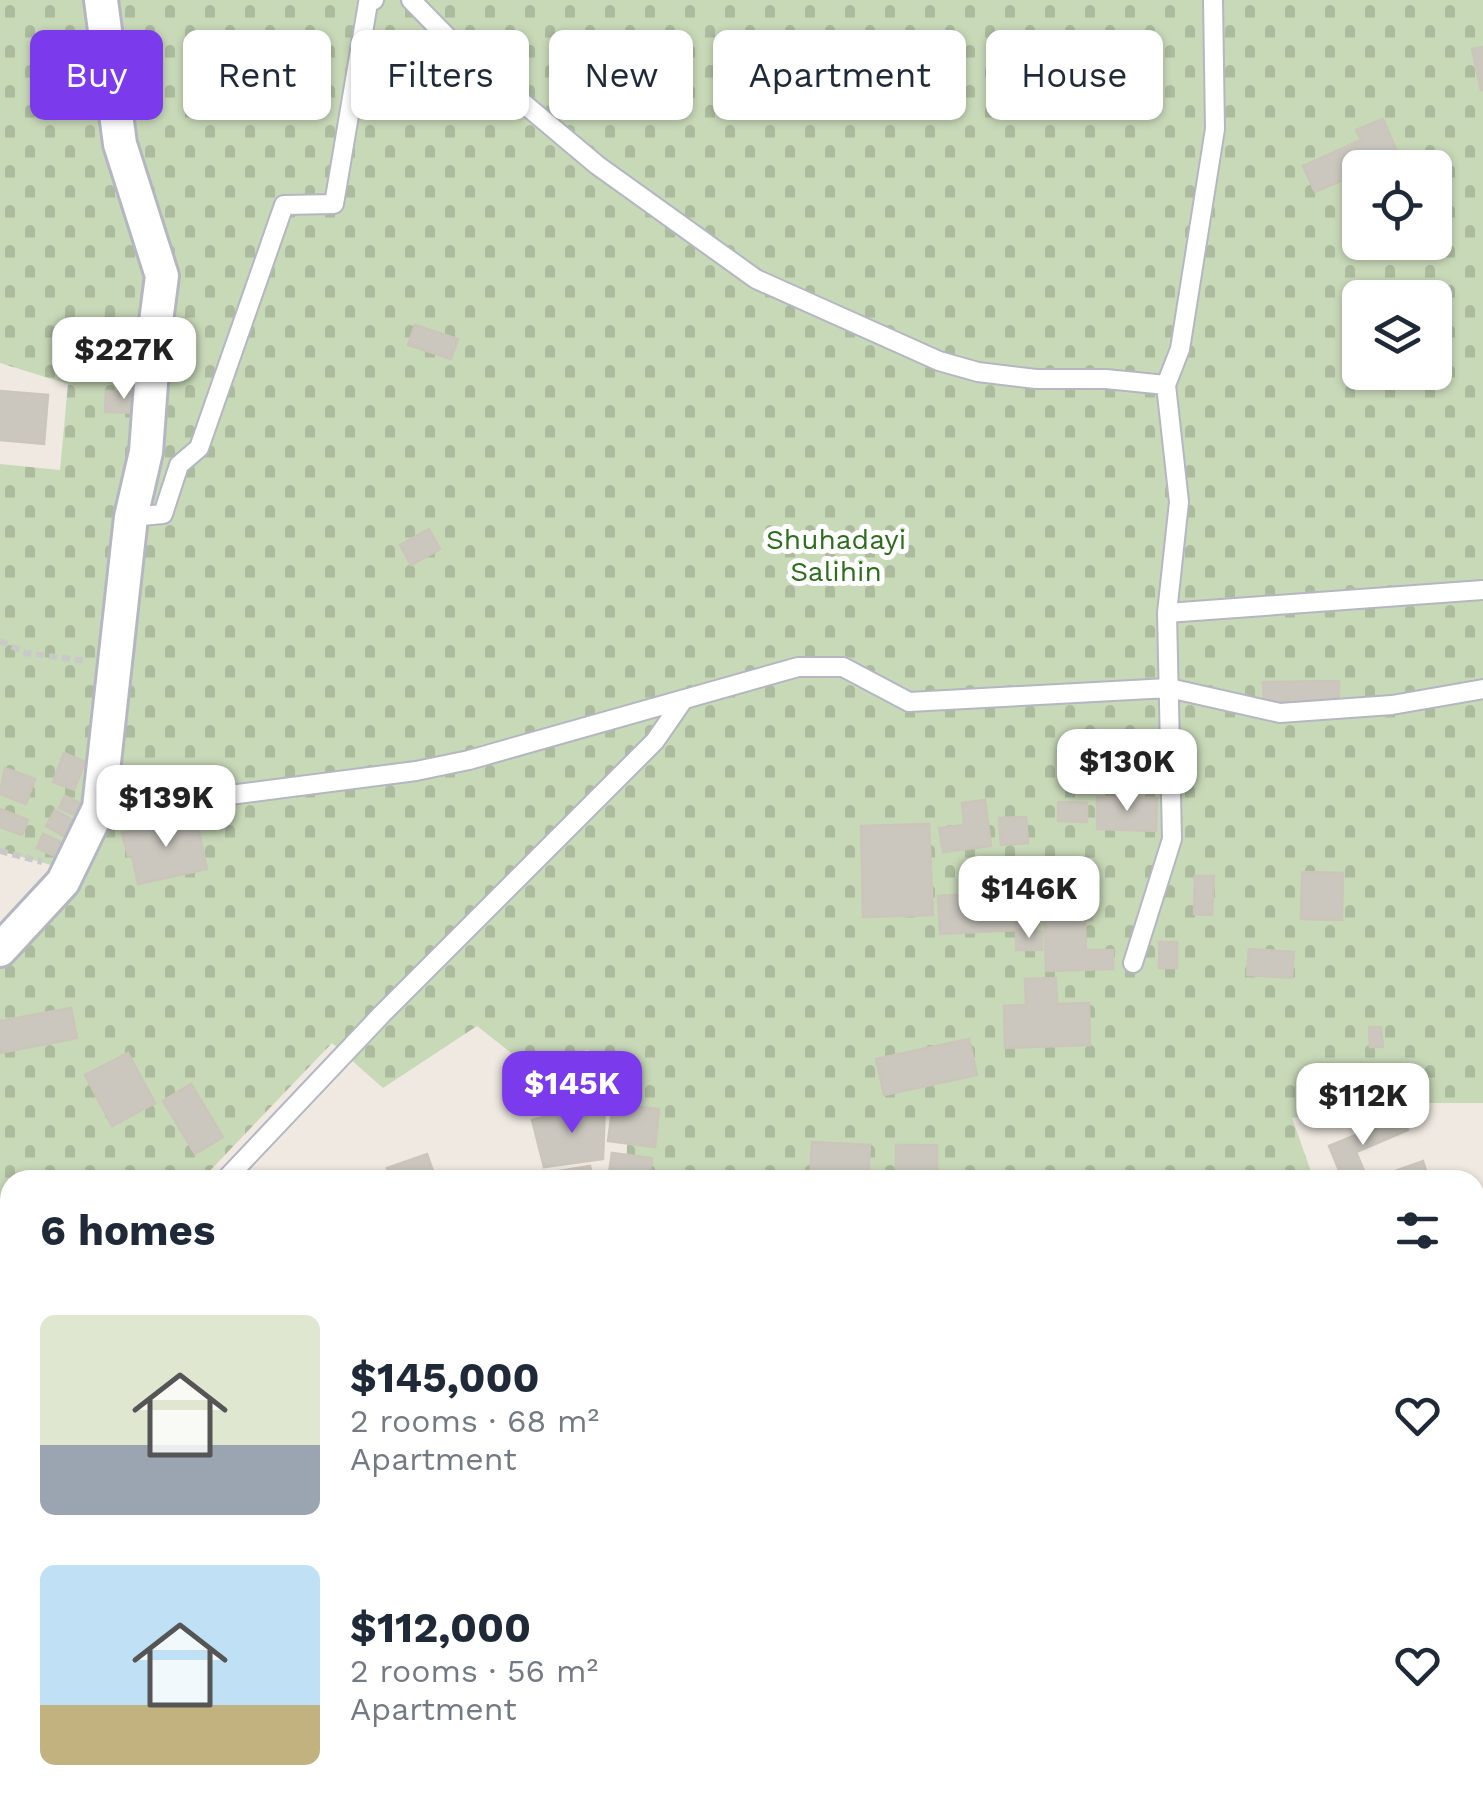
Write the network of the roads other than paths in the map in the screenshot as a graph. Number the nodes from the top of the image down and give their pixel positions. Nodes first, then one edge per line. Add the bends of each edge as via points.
1 (101, 0) edge
2 (374, 0) edge
3 (411, 0) edge
4 (1213, 0) edge
5 (1166, 385) junction
6 (131, 516) junction
7 (1483, 590) edge
8 (1167, 614) junction
9 (1168, 688) junction
10 (1483, 689) edge
11 (684, 699) junction
12 (98, 808) junction
13 (0, 950) edge
14 (1133, 963) dead end
15 (234, 1170) edge

1 - 6 street via 120,144 162,276 146,452
2 - 6 lane via 368,2 334,204 284,206 199,448 179,465 163,514
3 - 5 lane via 597,165 756,279 978,372
4 - 5 lane via 1215,129 1180,349
5 - 8 lane via 1180,502
6 - 12 street
7 - 8 lane
8 - 9 lane
9 - 10 lane via 1280,713 1392,705
9 - 11 lane via 908,702 843,667 798,667
9 - 14 lane via 1172,839
11 - 12 lane via 416,771
11 - 15 lane via 655,741
12 - 13 street via 63,882

